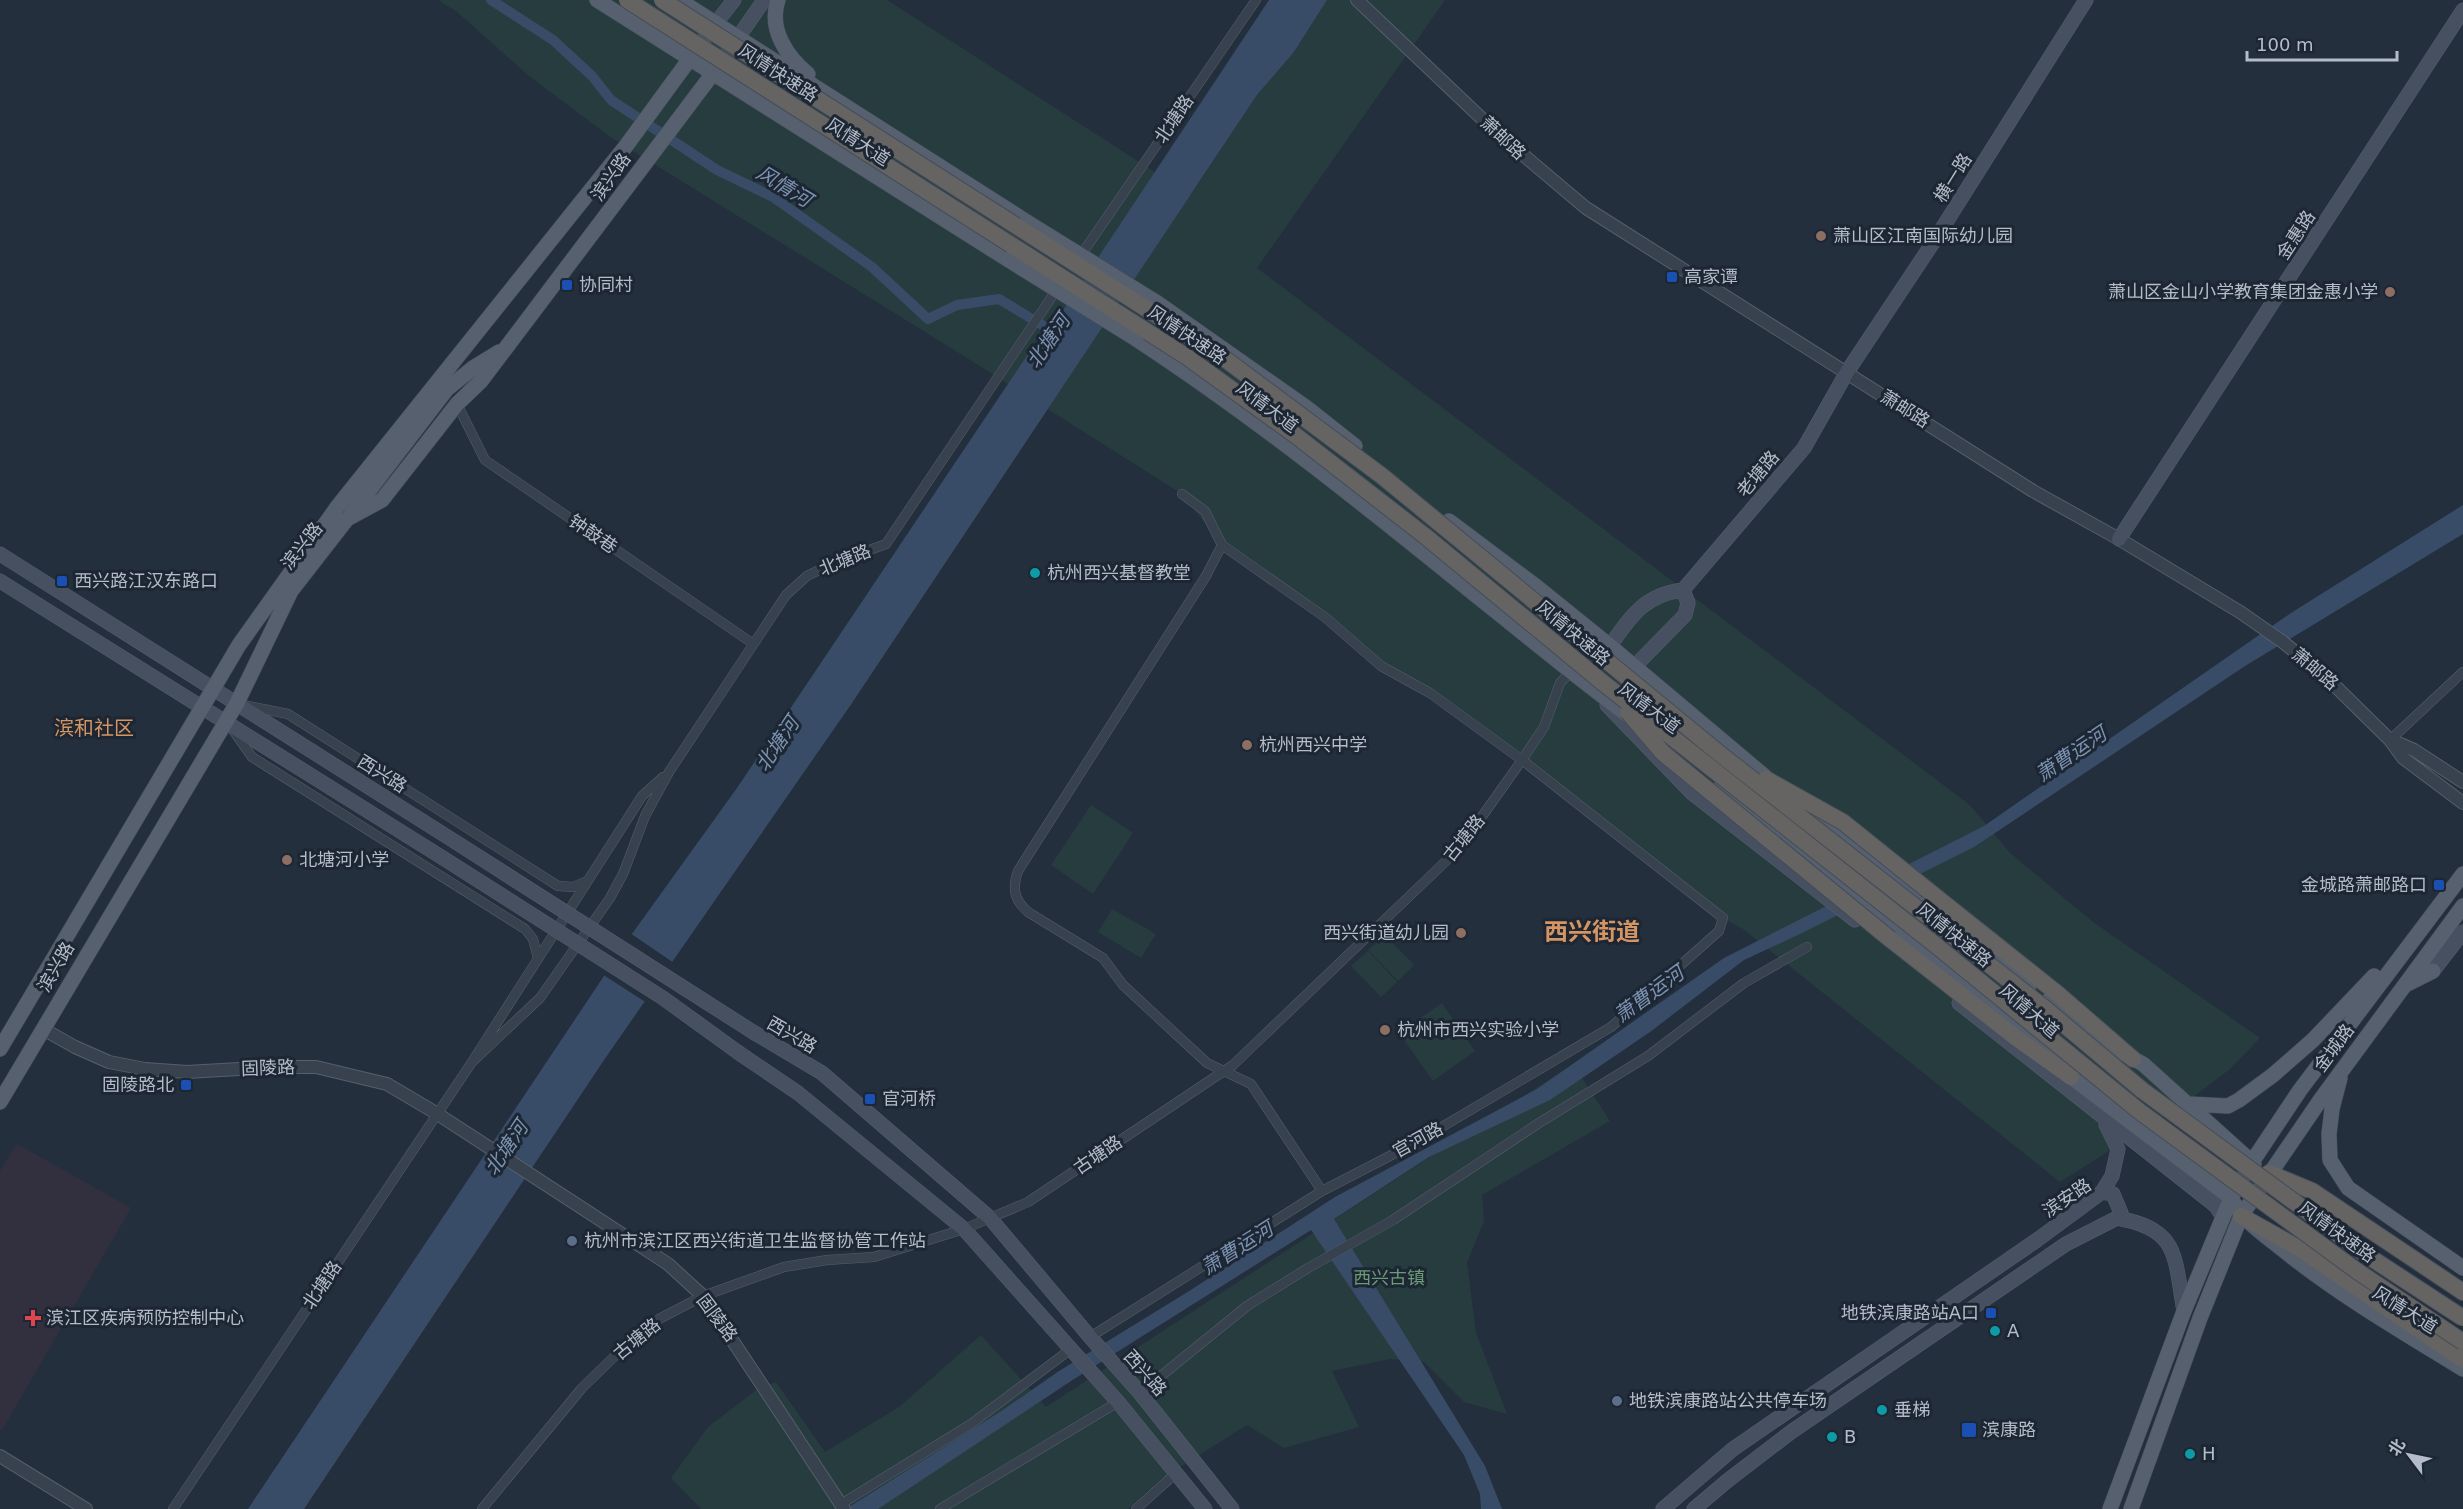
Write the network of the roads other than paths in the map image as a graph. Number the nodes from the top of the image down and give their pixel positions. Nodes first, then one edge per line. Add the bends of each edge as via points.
1 (597, 0) edge
2 (627, 0) edge
3 (662, 0) edge
4 (679, 0) edge
5 (734, 0) edge
6 (764, 0) edge
7 (778, 0) edge
8 (1256, 0) edge
9 (1357, 0) edge
10 (2086, 0) edge
11 (2463, 10) edge
12 (716, 23) junction
13 (739, 39) junction
14 (691, 58) junction
15 (714, 72) junction
16 (855, 112) junction
17 (508, 346) junction
18 (1847, 372) junction
19 (458, 404) junction
20 (1182, 494) dead end
21 (347, 519) junction
22 (2120, 539) junction
23 (1222, 545) junction
24 (0, 554) edge
25 (0, 581) edge
26 (1683, 590) junction
27 (752, 643) junction
28 (1610, 646) junction
29 (1634, 667) junction
30 (1570, 670) junction
31 (2463, 672) edge
32 (1596, 685) junction
33 (214, 688) junction
34 (237, 703) junction
35 (201, 708) junction
36 (226, 721) junction
37 (2390, 740) junction
38 (1720, 754) junction
39 (1522, 760) junction
40 (669, 772) junction
41 (2463, 782) edge
42 (2463, 803) edge
43 (2463, 874) edge
44 (588, 881) junction
45 (1934, 902) junction
46 (2463, 906) edge
47 (2436, 908) junction
48 (2463, 932) edge
49 (1807, 947) dead end
50 (538, 958) junction
51 (2433, 971) joint
52 (2405, 985) junction
53 (43, 1029) junction
54 (0, 1049) edge
55 (2133, 1059) joint
56 (472, 1062) junction
57 (1224, 1070) junction
58 (2342, 1070) junction
59 (2071, 1077) junction
60 (0, 1102) edge
61 (2189, 1104) junction
62 (436, 1113) junction
63 (2102, 1118) junction
64 (2252, 1162) junction
65 (2269, 1173) junction
66 (1322, 1191) junction
67 (2102, 1192) junction
68 (2231, 1198) junction
69 (2251, 1202) junction
70 (2222, 1216) junction
71 (2241, 1216) junction
72 (990, 1218) junction
73 (2117, 1218) junction
74 (964, 1229) junction
75 (2463, 1268) edge
76 (2463, 1292) edge
77 (703, 1296) junction
78 (2184, 1311) junction
79 (2463, 1314) edge
80 (2463, 1318) edge
81 (1092, 1339) junction
82 (2463, 1340) edge
83 (1073, 1351) junction
84 (2463, 1360) edge
85 (2463, 1369) edge
86 (1140, 1393) junction
87 (1118, 1402) junction
88 (0, 1456) edge
89 (1176, 1473) junction
90 (843, 1507) edge
91 (86, 1509) edge
92 (172, 1509) edge
93 (482, 1509) edge
94 (940, 1509) edge
95 (1137, 1509) edge
96 (1205, 1509) edge
97 (1232, 1509) edge
98 (1663, 1509) edge
99 (1694, 1509) edge
100 (2110, 1509) edge
101 (2131, 1509) edge

1 - 14 main road, 风情大道
2 - 32 highway, 风情快速路, bridge via 1187,357 1353,479
3 - 38 highway, 风情快速路, bridge via 1225,359 1382,476
4 - 12 main road, 风情大道
5 - 12 main road
6 - 13 main road
7 - 16 main road via 778,30 784,50
8 - 27 street, 北塘路 via 886,544 807,576 786,595
9 - 18 street, 萧邮路 via 1533,166 1586,208
10 - 18 main road, 横一路
11 - 22 main road, 金惠路
12 - 13 main road, 风情大道
12 - 14 main road, 滨兴路
13 - 15 main road
13 - 16 main road, 风情大道
14 - 15 main road, 风情大道
14 - 33 main road, 滨兴路 via 626,146 338,506 239,645
15 - 17 main road, 滨兴路
15 - 30 main road, 风情大道, bridge via 1187,372 1348,492
16 - 28 main road, 风情大道, bridge via 1200,331 1307,408
17 - 19 main road, 滨兴路
17 - 21 main road via 447,389
18 - 22 street, 萧邮路 via 2033,490
18 - 26 main road, 老塘路 via 1804,448
19 - 21 main road, 滨兴路 via 382,500
19 - 27 street, 钟鼓巷 via 485,460
20 - 23 street via 1205,511
21 - 34 main road, 滨兴路 via 291,591
22 - 37 street, 萧邮路 via 2283,642
23 - 39 street via 1326,618 1381,666 1430,693
23 - 57 street via 1014,882 1019,905 1103,958 1123,985 1207,1064
24 - 33 main road, 西兴路
25 - 35 main road
26 - 28 main road via 1665,592 1648,601 1631,615
26 - 29 main road via 1688,603 1685,615
27 - 40 street, 北塘路
28 - 29 main road, 风情大道
28 - 30 street, 古塘路 via 1590,651
29 - 45 main road, 风情大道 via 1878,866
30 - 32 main road, 风情大道
30 - 39 street, 古塘路 via 1560,683 1544,727
31 - 37 street
32 - 59 highway, bridge via 1664,753 1890,939
32 - 59 main road, 风情大道 via 1683,761 2022,1026
32 - 63 main road via 1692,793
32 - 82 highway, 风情快速路, bridge via 1933,943 2139,1111 2357,1271
33 - 34 main road, 西兴路
33 - 35 main road, 滨兴路
34 - 36 main road, 滨兴路
34 - 44 street, 西兴路 via 288,714 558,886 573,887
34 - 72 main road, 西兴路, bridge via 822,1073
35 - 36 main road
35 - 54 main road, 滨兴路
36 - 50 street via 252,757 525,929 533,939
36 - 53 main road, 滨兴路
36 - 74 main road, bridge via 663,999 798,1093
37 - 41 street via 2414,750
37 - 42 street, 萧邮路 via 2403,759
38 - 45 highway, bridge via 1843,822
38 - 80 highway, 风情快速路, bridge via 2024,992 2142,1090 2368,1256
39 - 57 street, 古塘路 via 1445,862
39 - 66 street, 官河路 via 1723,918 1719,931 1611,1027 1413,1144
40 - 44 street, 北塘路 via 642,796
40 - 56 street, 北塘路 via 645,816 610,898 540,998
43 - 47 main road, 金城路
44 - 50 street, 北塘路
45 - 55 highway via 2058,994
46 - 52 main road, 金城路
47 - 61 main road via 2329,1023 2273,1075 2228,1106
47 - 64 main road, 金城路 via 2300,1090
48 - 51 main road
49 - 86 street via 1744,983 1648,1056 1394,1220 1247,1306
50 - 56 street, 北塘路
51 - 52 main road
52 - 58 main road, 金城路
53 - 60 main road, 滨兴路
53 - 62 street, 固陵路 via 109,1062 145,1069 187,1072 316,1067 387,1084
55 - 61 main road, 风情大道
56 - 62 street, 北塘路
57 - 66 street via 1251,1084
57 - 72 street, 古塘路 via 1028,1202
58 - 65 main road, 金城路
58 - 75 main road via 2332,1109 2330,1160 2348,1188
59 - 68 main road, 风情大道
61 - 64 main road, 风情大道
62 - 77 street, 固陵路 via 668,1264
62 - 92 street, 北塘路
63 - 67 main road via 2118,1149 2112,1176
63 - 70 main road via 2216,1206
64 - 65 main road, 风情大道
64 - 68 main road
65 - 69 main road, 金城路
65 - 76 highway via 2312,1191
65 - 79 main road, 风情大道 via 2300,1209
66 - 81 street, 官河路
67 - 73 main road, 滨安路 via 2113,1194 2121,1213
67 - 98 main road, 滨安路 via 1733,1449
68 - 69 main road
68 - 70 main road
68 - 71 main road, 风情大道
69 - 71 main road, 金城路
69 - 82 main road
70 - 78 main road
71 - 84 highway via 2300,1249
71 - 85 main road, 风情大道 via 2313,1274
71 - 101 main road
72 - 74 street, 古塘路
72 - 81 main road, 西兴路
73 - 78 main road via 2147,1225 2169,1242
73 - 99 main road, 滨安路 via 2066,1244 1791,1432
74 - 77 street, 古塘路 via 874,1257 784,1267
74 - 83 main road
77 - 90 street, 固陵路
77 - 93 street, 古塘路 via 659,1320 618,1353 582,1388
78 - 100 main road
81 - 86 main road, 西兴路
83 - 87 main road
83 - 90 street via 971,1424
86 - 97 main road, 西兴路
87 - 89 main road
87 - 94 street
88 - 91 street
89 - 95 street
89 - 96 main road

